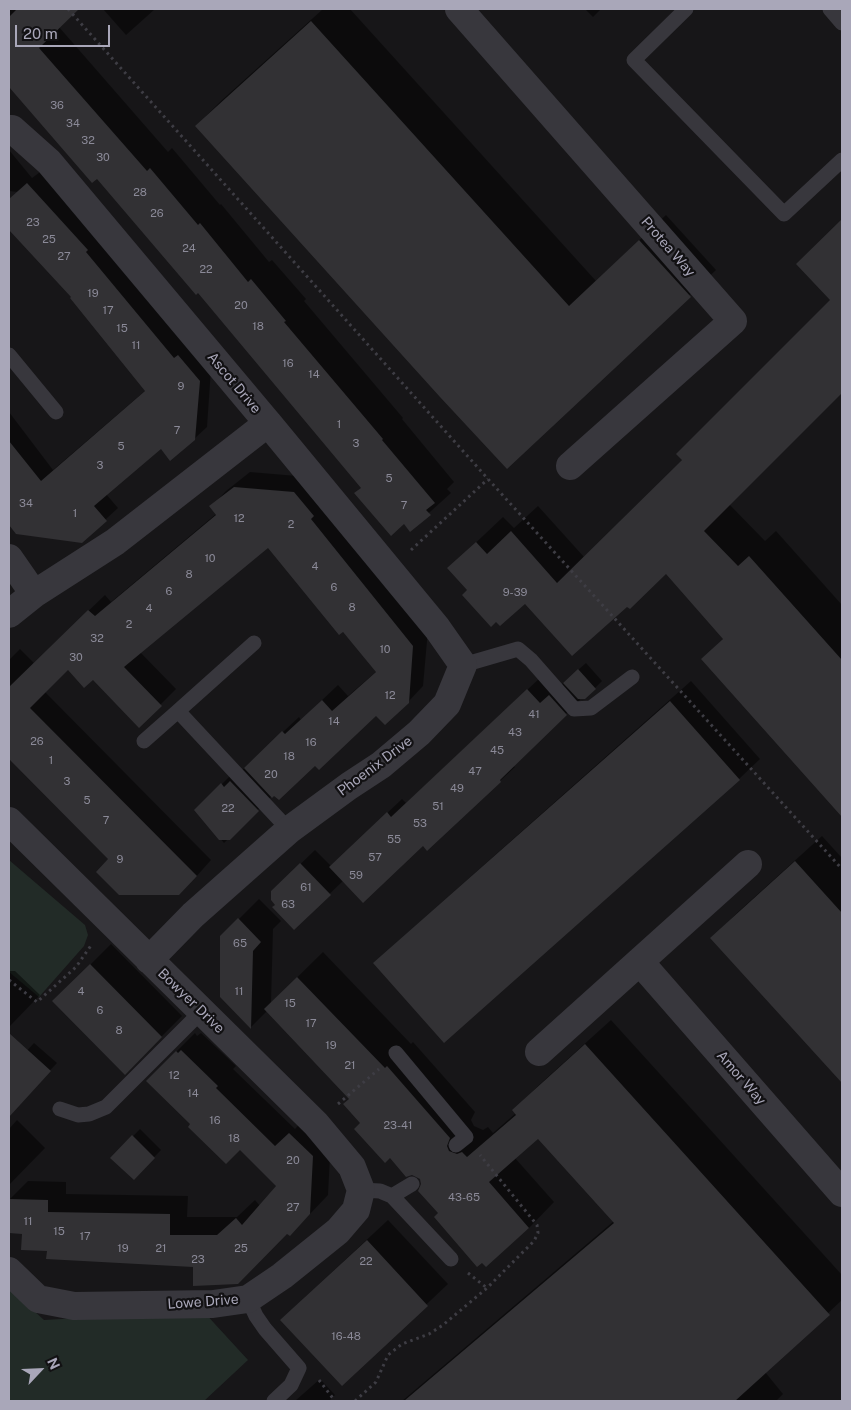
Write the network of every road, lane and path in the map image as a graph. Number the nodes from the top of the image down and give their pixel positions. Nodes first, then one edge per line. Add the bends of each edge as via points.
1 (68, 9) edge
2 (459, 9) edge
3 (686, 9) edge
4 (830, 9) edge
5 (842, 23) edge
6 (9, 129) edge
7 (842, 160) edge
8 (9, 355) edge
9 (56, 412) dead end
10 (268, 423) junction
11 (570, 466) dead end
12 (488, 479) junction
13 (9, 558) edge
14 (389, 570) junction
15 (34, 594) junction
16 (9, 614) edge
17 (254, 644) dead end
18 (463, 665) junction
19 (632, 677) dead end
20 (178, 711) junction
21 (144, 741) dead end
22 (9, 821) edge
23 (289, 830) junction
24 (748, 864) dead end
25 (842, 869) edge
26 (111, 923) junction
27 (149, 960) junction
28 (640, 962) junction
29 (9, 980) edge
30 (202, 1011) junction
31 (539, 1052) dead end
32 (396, 1053) joint
33 (60, 1109) dead end
34 (316, 1124) junction
35 (456, 1145) dead end
36 (412, 1184) dead end
37 (840, 1187) edge
38 (361, 1190) junction
39 (392, 1196) junction
40 (451, 1259) dead end
41 (9, 1271) edge
42 (248, 1299) junction
43 (274, 1401) edge

1 - 12 path
2 - 11 street, Protea Way via 733,321
3 - 7 lane via 634,60 784,214
4 - 5 lane
6 - 10 street, Ascot Drive via 49,162
8 - 9 lane
10 - 14 street
10 - 15 street, Ascot Drive via 115,542
12 - 14 path
12 - 25 path
13 - 15 street
14 - 18 street
15 - 16 street, Ascot Drive
17 - 20 lane
18 - 19 lane via 518,649 574,709 591,708
18 - 23 street, Phoenix Drive via 447,704 418,733 381,765
20 - 21 lane
20 - 23 lane
22 - 26 street, Bowyer Drive
23 - 27 street, Phoenix Drive via 193,915
24 - 28 street
26 - 27 street, Bowyer Drive
26 - 29 path via 96,937 76,967 37,1002
27 - 30 street, Bowyer Drive
28 - 31 street
28 - 37 street, Amor Way
30 - 33 lane via 106,1107 78,1115
30 - 34 street, Bowyer Drive
32 - 34 path
32 - 35 lane via 466,1138
34 - 38 street, Bowyer Drive via 352,1167
36 - 39 lane
38 - 39 lane via 380,1191
38 - 42 street, Lowe Drive via 356,1210 338,1231
39 - 40 lane
41 - 42 street, Lowe Drive via 38,1299 74,1306 214,1304
42 - 43 lane via 265,1329 299,1368 291,1385

